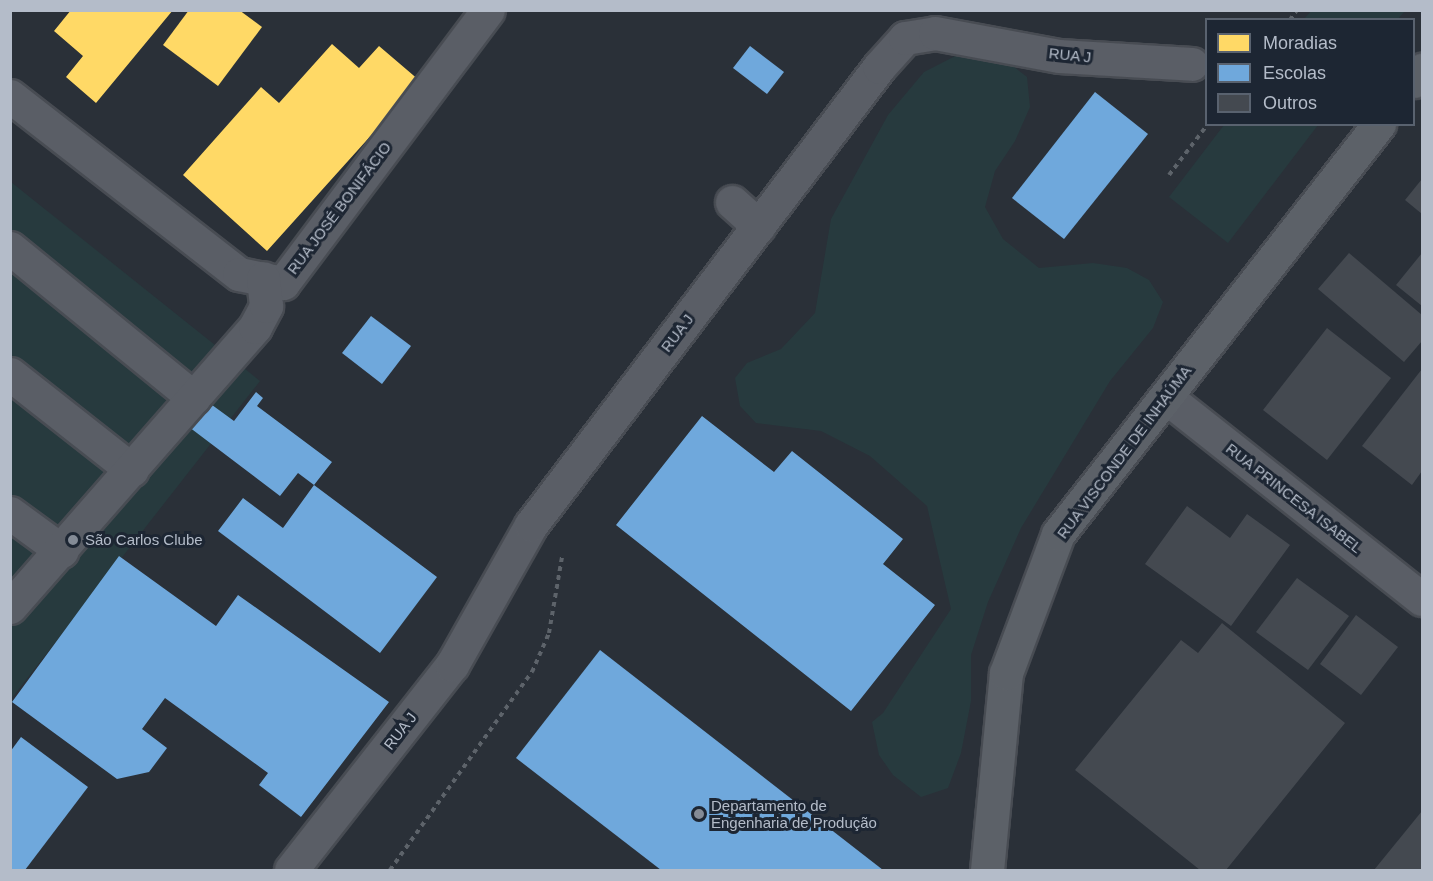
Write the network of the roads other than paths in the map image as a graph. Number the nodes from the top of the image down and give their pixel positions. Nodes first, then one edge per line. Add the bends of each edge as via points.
1 (488, 10) edge
2 (1192, 64) dead end
3 (10, 96) edge
4 (1377, 126) edge
5 (732, 202) dead end
6 (759, 226) junction
7 (10, 248) edge
8 (263, 278) junction
9 (10, 374) edge
10 (1166, 397) junction
11 (194, 398) junction
12 (132, 470) junction
13 (10, 513) edge
14 (62, 550) junction
15 (1422, 598) edge
16 (10, 607) edge
17 (291, 870) edge
18 (987, 870) edge

1 - 8 street, RUA JOSÉ BONIFÁCIO via 283,283
2 - 6 street, RUA J via 1059,56 935,33 905,38
3 - 8 street, RUA JOSÉ BONIFÁCIO via 239,274
4 - 10 main road, RUA VISCONDE DE INHAÚMA
5 - 6 street
6 - 17 street, RUA J via 531,525 452,665
7 - 11 street
8 - 11 street via 266,306 255,327
9 - 12 street
10 - 15 street, RUA PRINCESA ISABEL
10 - 18 main road, RUA VISCONDE DE INHAÚMA via 1059,534 1006,673
11 - 12 street
12 - 14 street
13 - 14 street
14 - 16 street

